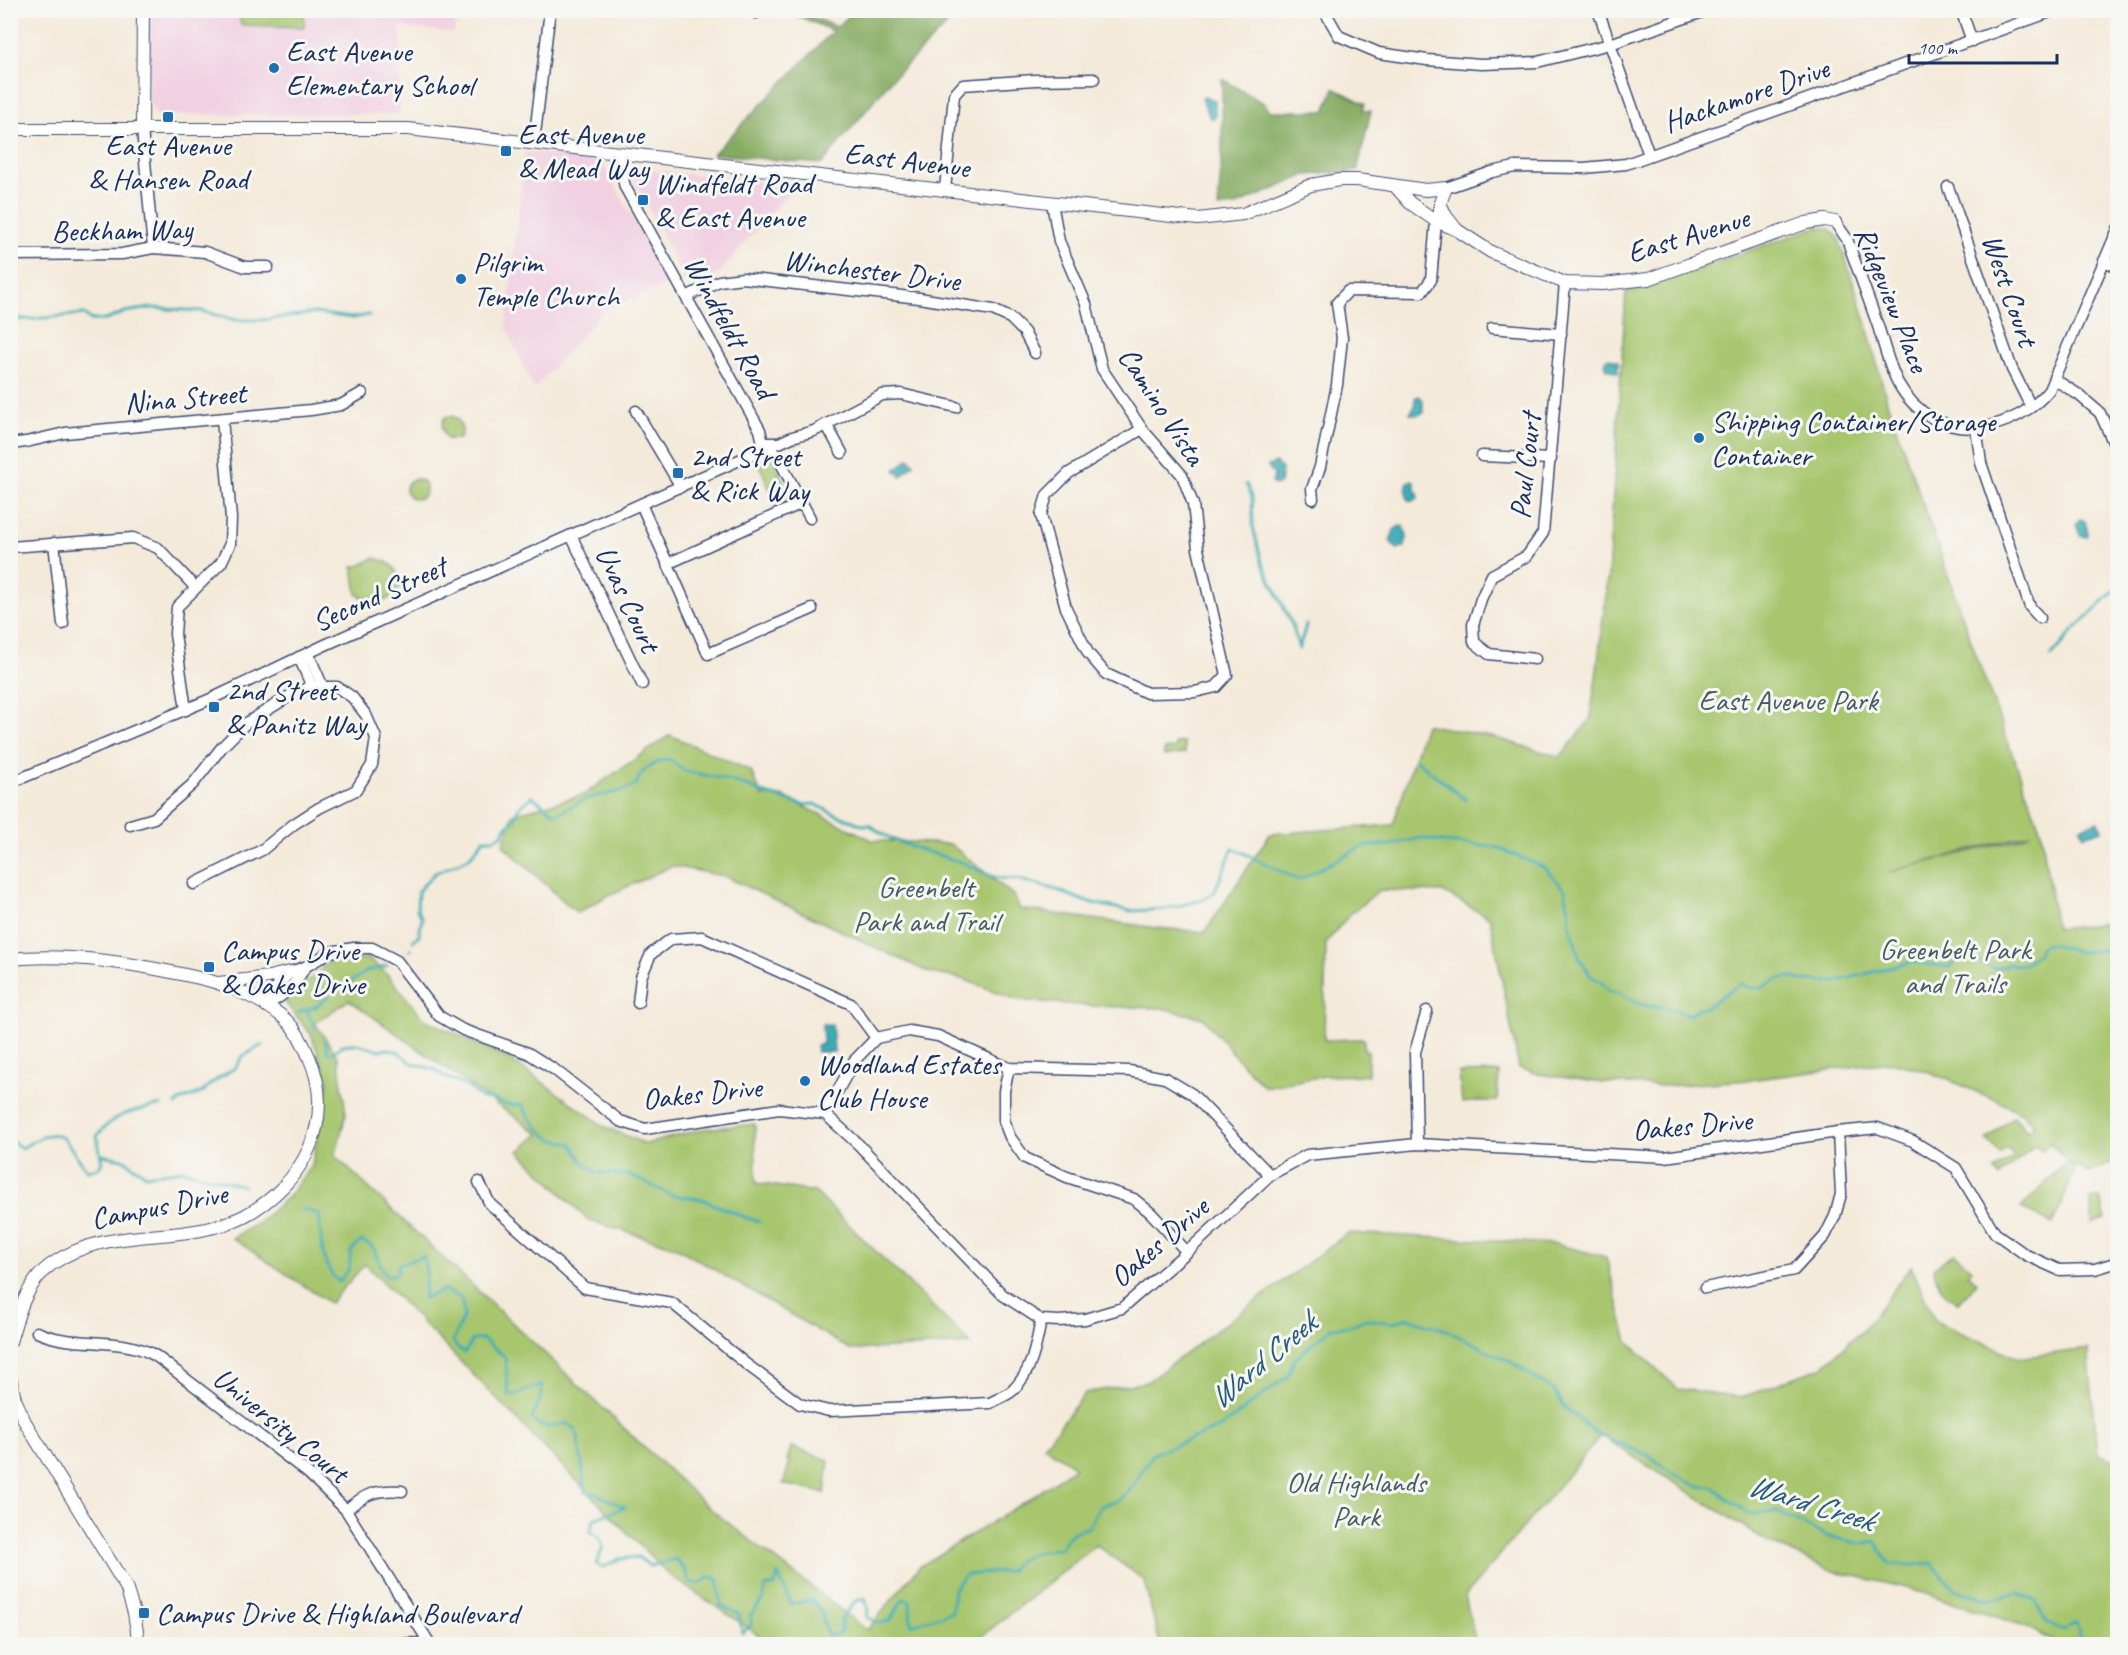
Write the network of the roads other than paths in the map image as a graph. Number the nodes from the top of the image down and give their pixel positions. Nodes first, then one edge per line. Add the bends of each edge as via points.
1 (143, 10) edge
2 (550, 10) edge
3 (1324, 10) edge
4 (1598, 10) edge
5 (1708, 10) edge
6 (1961, 10) edge
7 (2056, 10) edge
8 (1972, 41) junction
9 (1610, 44) junction
10 (1094, 79) dead end
11 (10, 129) edge
12 (142, 129) junction
13 (534, 142) junction
14 (622, 154) junction
15 (1649, 155) junction
16 (1395, 186) junction
17 (1948, 187) dead end
18 (1446, 188) junction
19 (945, 190) junction
20 (1052, 203) junction
21 (1440, 203) junction
22 (1436, 220) junction
23 (1835, 222) joint
24 (2118, 229) edge
25 (1457, 230) junction
26 (153, 248) junction
27 (10, 255) edge
28 (2104, 261) junction
29 (268, 267) dead end
30 (2118, 267) edge
31 (1565, 283) junction
32 (686, 297) junction
33 (1492, 328) dead end
34 (1561, 334) junction
35 (1035, 353) dead end
36 (2054, 379) junction
37 (362, 393) dead end
38 (956, 407) dead end
39 (2031, 407) junction
40 (636, 411) dead end
41 (222, 419) junction
42 (826, 424) junction
43 (1976, 428) junction
44 (1142, 429) junction
45 (762, 443) junction
46 (10, 444) edge
47 (842, 453) dead end
48 (2118, 453) edge
49 (1482, 456) dead end
50 (1551, 459) junction
51 (681, 487) junction
52 (1313, 499) dead end
53 (802, 503) junction
54 (641, 504) junction
55 (810, 518) dead end
56 (571, 535) junction
57 (54, 543) junction
58 (10, 548) edge
59 (667, 564) junction
60 (195, 587) junction
61 (812, 609) dead end
62 (2040, 618) dead end
63 (63, 624) dead end
64 (304, 655) junction
65 (1535, 659) dead end
66 (642, 684) dead end
67 (317, 687) junction
68 (186, 710) junction
69 (10, 783) edge
70 (130, 825) dead end
71 (194, 884) dead end
72 (10, 959) edge
73 (305, 967) junction
74 (290, 972) junction
75 (218, 983) junction
76 (638, 1003) dead end
77 (266, 1006) junction
78 (1427, 1011) dead end
79 (876, 1038) junction
80 (1009, 1068) junction
81 (825, 1114) junction
82 (1838, 1132) junction
83 (1417, 1144) junction
84 (1270, 1175) junction
85 (479, 1182) dead end
86 (1187, 1252) junction
87 (2118, 1262) edge
88 (1705, 1288) dead end
89 (1041, 1320) junction
90 (37, 1332) dead end
91 (10, 1342) edge
92 (10, 1377) edge
93 (402, 1491) dead end
94 (346, 1510) junction
95 (139, 1644) edge
96 (383, 1644) edge
97 (429, 1644) edge

1 - 12 street
2 - 13 street
3 - 9 street via 1338,36 1378,53 1427,60 1480,64 1537,62
4 - 9 street
5 - 9 street
6 - 8 street
7 - 8 street, Hackamore Drive
8 - 15 street, Hackamore Drive
9 - 15 street
10 - 19 street via 963,85 954,95
11 - 12 street, East Avenue
12 - 13 street, East Avenue via 408,129
12 - 26 street
13 - 14 street, East Avenue
14 - 19 street, East Avenue
14 - 32 street, Windfeldt Road via 620,166 625,188
15 - 18 street, Hackamore Drive via 1626,164 1584,168 1515,167
16 - 18 street, East Avenue
16 - 20 street, East Avenue via 1357,180 1324,182 1243,214 1198,219
16 - 22 street, East Avenue via 1410,203
17 - 39 street, West Court via 2012,369
18 - 21 street
19 - 20 street, East Avenue
20 - 44 street, Camino Vista via 1059,241 1086,304 1102,369
21 - 22 street
21 - 25 street, East Avenue
22 - 25 street, East Avenue
22 - 52 street via 1431,280 1422,292 1348,291 1337,303 1342,338 1337,385 1312,489
23 - 31 street, East Avenue via 1806,223 1648,279
23 - 43 street, Ridgeview Place via 1847,239 1904,393 1920,411 1940,422
24 - 28 street, Ridgeview Place
25 - 31 street, East Avenue via 1491,252
26 - 27 street, Beckham Way via 122,254
26 - 29 street, Beckham Way via 205,252 245,267
28 - 30 street
28 - 36 street, Ridgeview Place
31 - 34 street, Paul Court
32 - 35 street, Winchester Drive via 718,281 743,278 993,310 1010,318 1024,332
32 - 45 street, Windfeldt Road via 760,430
33 - 34 street
34 - 50 street, Paul Court
36 - 39 street, Ridgeview Place via 2042,399
36 - 48 street via 2100,413
37 - 41 street, Nina Street via 340,405
38 - 42 street via 901,394 882,395
39 - 43 street, Ridgeview Place via 2005,421
40 - 51 street
41 - 46 street, Nina Street via 64,433
41 - 60 street via 230,544 222,563
42 - 45 street via 779,443
42 - 47 street
43 - 62 street via 1981,463 2030,607
44 - 44 street, Camino Vista via 1069,473 1047,495 1041,515 1066,608 1088,653 1106,674 1147,693 1195,692 1216,687 1227,675 1198,549 1193,504 1182,475
45 - 51 street, Second Street via 755,453
45 - 53 street, Windfeldt Road via 776,454
49 - 50 street
50 - 65 street, Paul Court via 1543,532 1527,556 1492,575 1473,625 1474,642 1489,654
51 - 54 street, Second Street
53 - 55 street, Windfeldt Road
53 - 59 street
54 - 56 street, Second Street
54 - 59 street
56 - 64 street, Second Street
56 - 66 street, Uvas Court
57 - 58 street
57 - 60 street via 133,538 158,548
57 - 63 street
59 - 61 street via 708,654
60 - 68 street via 177,607 175,634
64 - 67 street
64 - 68 street, Second Street
67 - 70 street via 296,692 246,724 222,747 194,784 154,818
67 - 71 street via 338,687 366,715 376,738 372,765 356,790 319,808 262,850
68 - 69 street, Second Street
72 - 75 street, Campus Drive via 40,956 105,960
73 - 74 street, Oakes Drive
73 - 77 street, Oakes Drive via 282,997
73 - 81 street, Oakes Drive via 330,952 372,948 397,961 439,1016 462,1030 528,1053 620,1121 645,1129 778,1109
74 - 75 street
74 - 77 street via 273,990
75 - 77 street, Campus Drive
76 - 79 street via 641,977 651,954 671,939 702,937 851,1004
77 - 91 street, Campus Drive via 288,1022 304,1044 320,1090 320,1117 313,1139 287,1184 244,1216 218,1226 86,1245 51,1264 29,1289
78 - 83 street via 1415,1052
79 - 80 street via 909,1031 938,1036
79 - 81 street via 854,1061
80 - 84 street via 1129,1071 1165,1078 1192,1094
80 - 86 street via 1004,1122 1025,1158 1134,1199
81 - 89 street via 1003,1295
82 - 83 street, Oakes Drive via 1665,1157
82 - 87 street, Oakes Drive via 1878,1128 1913,1141 1956,1168 1995,1233 2026,1255 2059,1270 2096,1269
82 - 88 street via 1841,1194 1825,1236 1794,1270
83 - 84 street, Oakes Drive via 1307,1155
84 - 86 street, Oakes Drive
85 - 89 street via 490,1204 585,1288 672,1303 800,1404 829,1411 990,1403 1011,1392 1025,1374 1035,1353
86 - 89 street, Oakes Drive via 1122,1308 1085,1318
90 - 94 street, University Court via 52,1339 123,1344 156,1356 308,1473
92 - 95 street via 25,1422 126,1587
93 - 94 street via 364,1495
94 - 97 street, University Court
96 - 97 street

